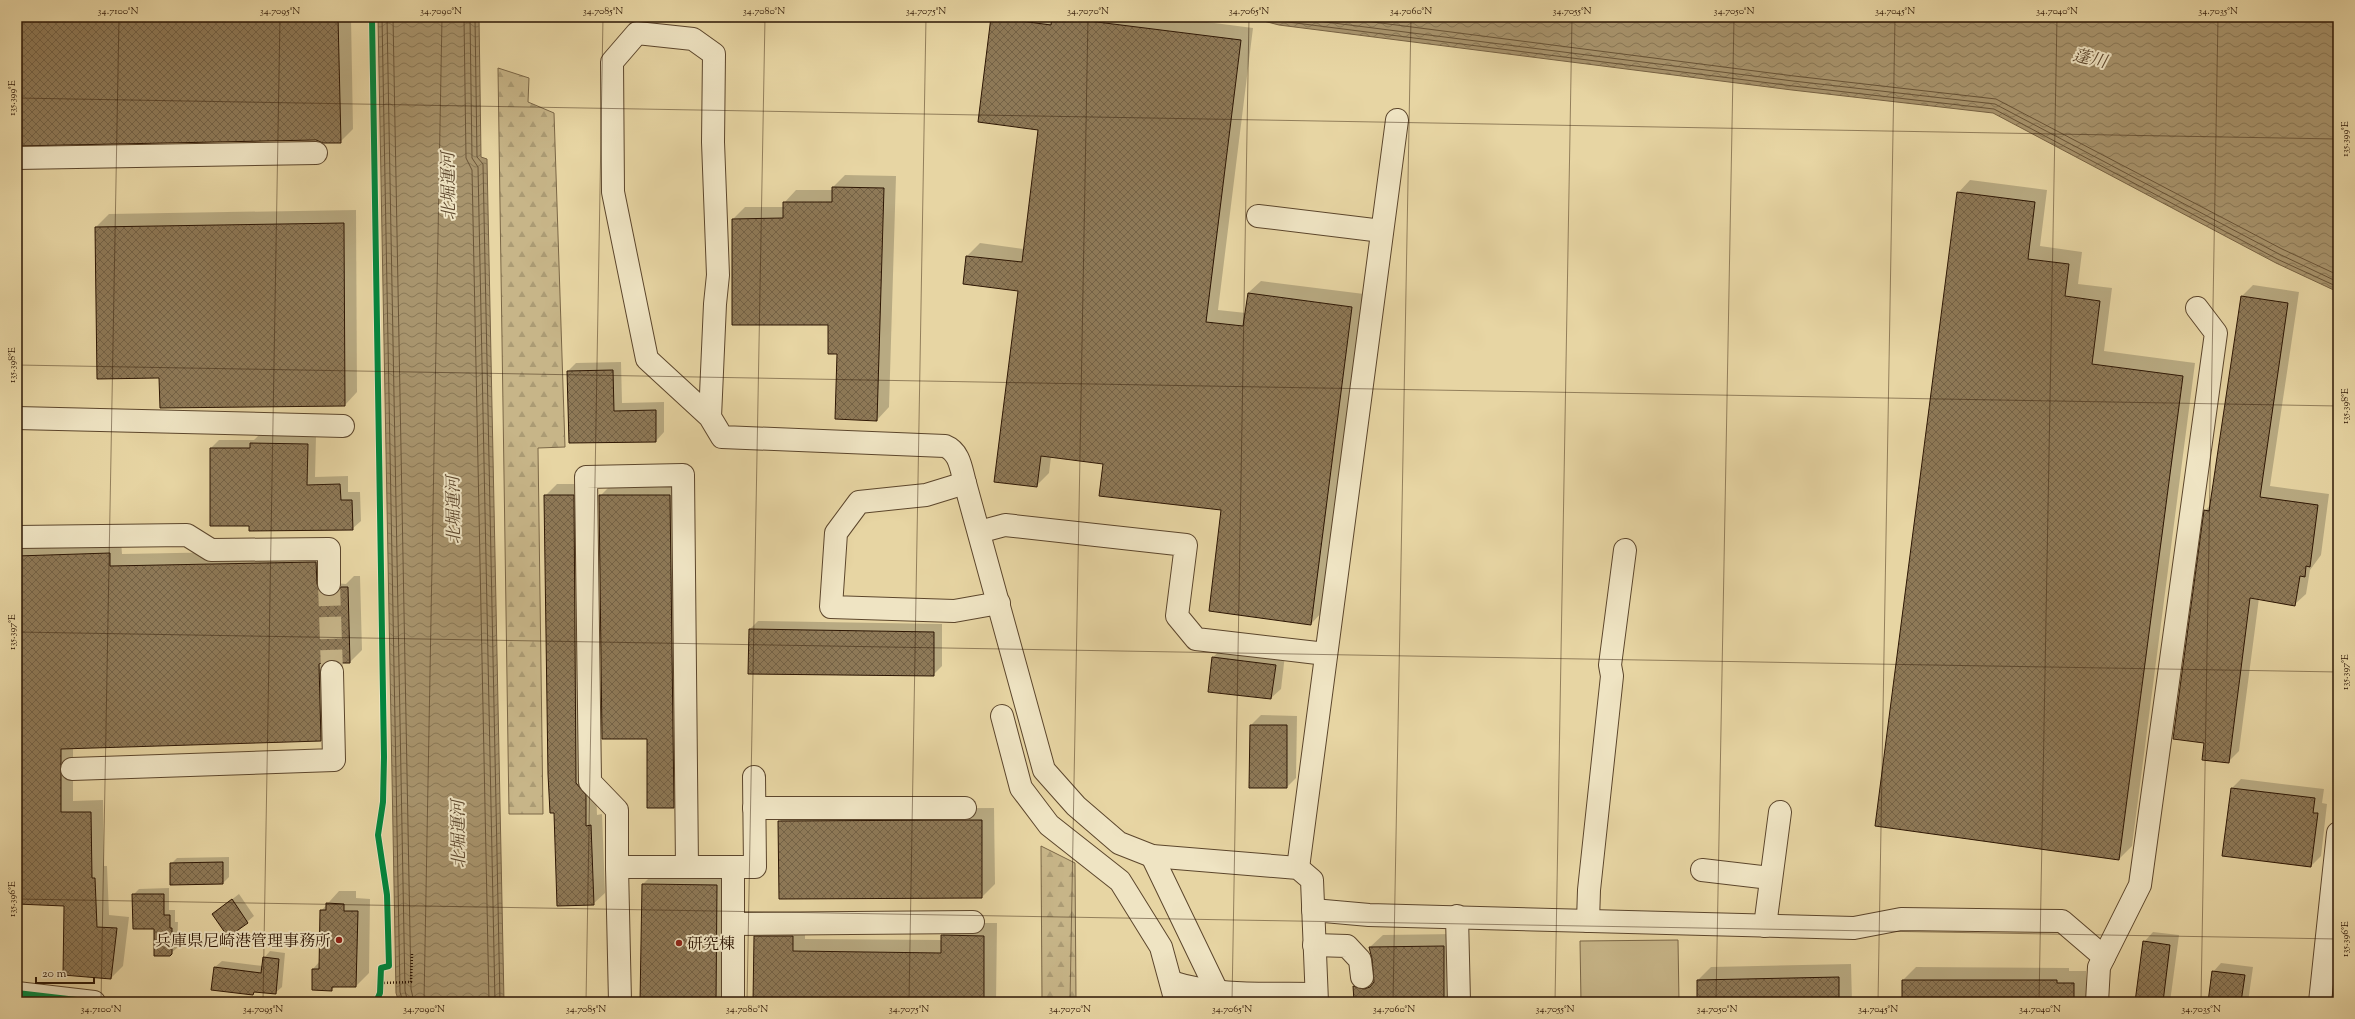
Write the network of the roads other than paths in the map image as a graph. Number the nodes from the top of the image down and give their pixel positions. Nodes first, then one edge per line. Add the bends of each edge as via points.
1 (1397, 120) dead end
2 (316, 154) dead end
3 (17, 158) edge
4 (1258, 216) dead end
5 (1382, 231) junction
6 (2197, 308) dead end
7 (710, 417) junction
8 (17, 418) edge
9 (343, 426) dead end
10 (965, 483) junction
11 (979, 532) junction
12 (17, 537) edge
13 (1625, 550) dead end
14 (329, 584) tunnel mouth
15 (999, 603) junction
16 (1326, 654) junction
17 (332, 672) tunnel mouth
18 (1002, 716) dead end
19 (72, 769) dead end
20 (754, 776) dead end
21 (754, 808) junction
22 (965, 808) dead end
23 (1780, 812) dead end
24 (2338, 833) edge
25 (1152, 856) junction
26 (617, 867) junction
27 (687, 867) junction
28 (733, 867) junction
29 (1298, 868) junction
30 (1702, 870) dead end
31 (1770, 878) junction
32 (1313, 910) junction
33 (1457, 916) junction
34 (1588, 921) junction
35 (973, 922) dead end
36 (733, 924) junction
37 (1765, 926) junction
38 (1314, 945) junction
39 (2104, 957) junction
40 (1362, 976) dead end
41 (1217, 991) junction
42 (1174, 992) edge
43 (17, 994) edge
44 (1316, 998) edge
45 (84, 1001) edge
46 (620, 1002) edge
47 (733, 1002) edge
48 (1459, 1002) edge
49 (2097, 1002) edge
50 (2320, 1002) edge

1 - 5 street
2 - 3 street
4 - 5 street
5 - 16 street
6 - 39 street via 2216,333 2140,885
7 - 7 street via 718,275 713,142 714,54 694,39 637,33 612,62 613,192 647,359
7 - 10 street via 722,437 945,446 957,454
8 - 9 street
10 - 11 street
10 - 15 street via 926,495 859,502 836,533 831,607 954,611
11 - 15 street
11 - 16 street via 1005,525 1186,545 1177,616 1196,639
12 - 14 street via 187,535 211,550 329,548
13 - 34 street via 1610,665 1612,676 1589,890
15 - 25 street via 1044,770 1076,806 1119,843
16 - 29 street
17 - 19 street via 334,760
18 - 42 street via 1021,788 1049,825 1120,881 1161,947
20 - 21 street
21 - 22 street
21 - 28 street via 755,867
23 - 31 street
24 - 50 street
25 - 29 street
25 - 41 street
26 - 27 street
26 - 27 street via 617,810 590,782 586,477 683,475
26 - 46 street
27 - 28 street
28 - 36 street
29 - 32 street via 1312,880
30 - 31 street
31 - 37 street
32 - 33 street
32 - 38 street
33 - 34 street
33 - 48 street
34 - 37 street
35 - 36 street
36 - 47 street
37 - 39 street via 1854,928 1901,919 2062,921
38 - 40 street via 1347,946 1360,960
38 - 44 street
39 - 49 street via 2098,967
41 - 42 street via 1187,988
41 - 44 street
43 - 45 street

